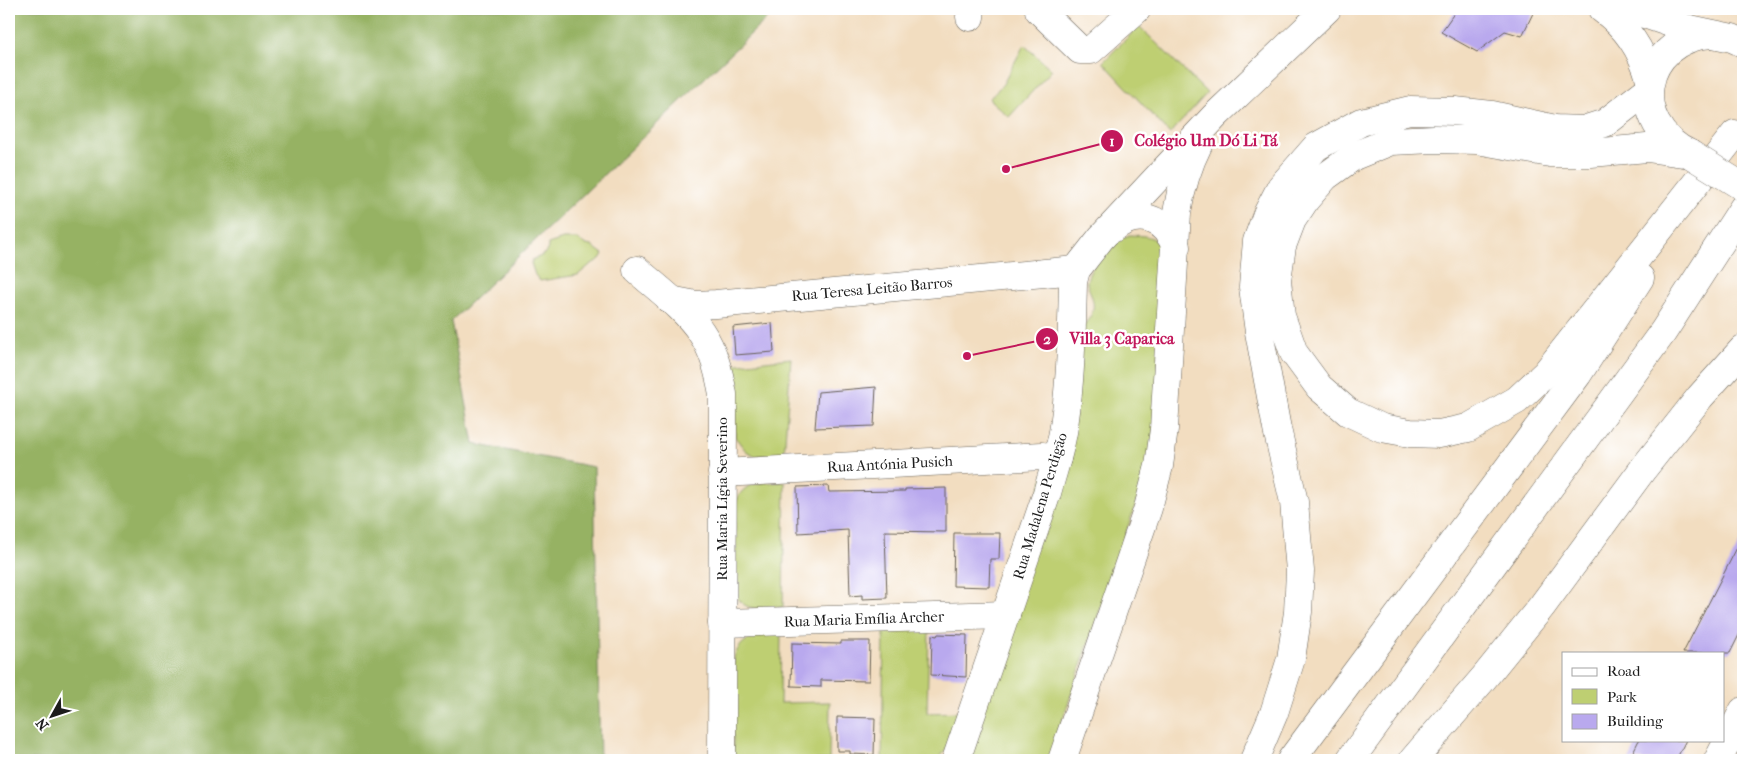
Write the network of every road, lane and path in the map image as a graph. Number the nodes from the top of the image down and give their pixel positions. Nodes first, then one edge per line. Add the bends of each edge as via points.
1 (1136, 9) edge
2 (1327, 9) edge
3 (1602, 9) edge
4 (1630, 9) edge
5 (1040, 10) dead end
6 (1711, 34) junction
7 (1742, 42) edge
8 (1649, 84) junction
9 (1215, 116) junction
10 (1739, 127) edge
11 (1690, 154) junction
12 (1743, 186) edge
13 (1743, 208) edge
14 (1101, 238) junction
15 (1176, 247) junction
16 (637, 270) dead end
17 (1076, 270) junction
18 (670, 300) junction
19 (1743, 349) edge
20 (1057, 458) junction
21 (722, 473) junction
22 (1006, 615) junction
23 (722, 623) junction
24 (1743, 711) edge
25 (722, 760) edge
26 (956, 760) edge
27 (1062, 760) edge
28 (1254, 760) edge
29 (1290, 760) edge
30 (1350, 760) edge
31 (1413, 760) edge
32 (1718, 760) edge

1 - 5 main road via 1091,50 1080,50
2 - 9 main road, Rua Madalena Perdigão
3 - 8 main road via 1634,40 1642,55
4 - 6 main road
6 - 7 main road
6 - 8 main road via 1678,43 1660,59
8 - 11 main road via 1651,110 1659,128 1672,144
8 - 28 main road via 1605,123 1583,130 1555,129 1455,111 1410,110 1361,122 1316,147 1281,187 1257,241 1254,287 1277,429 1294,502 1300,571 1299,604 1291,659 1274,713
9 - 14 main road, Rua Madalena Perdigão
9 - 15 main road, Rua Madalena Perdigão via 1187,166 1177,213
10 - 11 main road via 1546,373 1517,400 1468,428 1440,434 1382,428 1348,412 1319,387 1294,354 1281,316 1277,280 1282,246 1292,220 1306,199 1325,177 1354,156 1391,141 1434,139 1477,140 1550,153 1647,148
10 - 29 main road via 1578,374
11 - 12 main road, bridge
13 - 30 main road via 1663,332
14 - 15 main road via 1119,224 1134,218 1148,218 1171,234
14 - 17 main road, Rua Madalena Perdigão
15 - 27 main road, Rua Madalena Perdigão via 1159,466 1148,508
16 - 18 main road, Rua Maria Lígia Severino
17 - 18 main road, Rua Teresa Leitão Barros via 716,304 696,305
17 - 20 main road, Rua Madalena Perdigão via 1064,426
18 - 21 main road, Rua Maria Lígia Severino via 701,332 719,375 723,394
19 - 31 main road via 1643,469 1542,606
20 - 21 main road, Rua Antónia Pusich via 1042,456
20 - 22 main road, Rua Madalena Perdigão
21 - 23 main road, Rua Maria Lígia Severino
22 - 23 main road, Rua Maria Emília Archer
22 - 26 main road, Rua Madalena Perdigão
23 - 25 main road, Rua Maria Lígia Severino
24 - 32 main road

